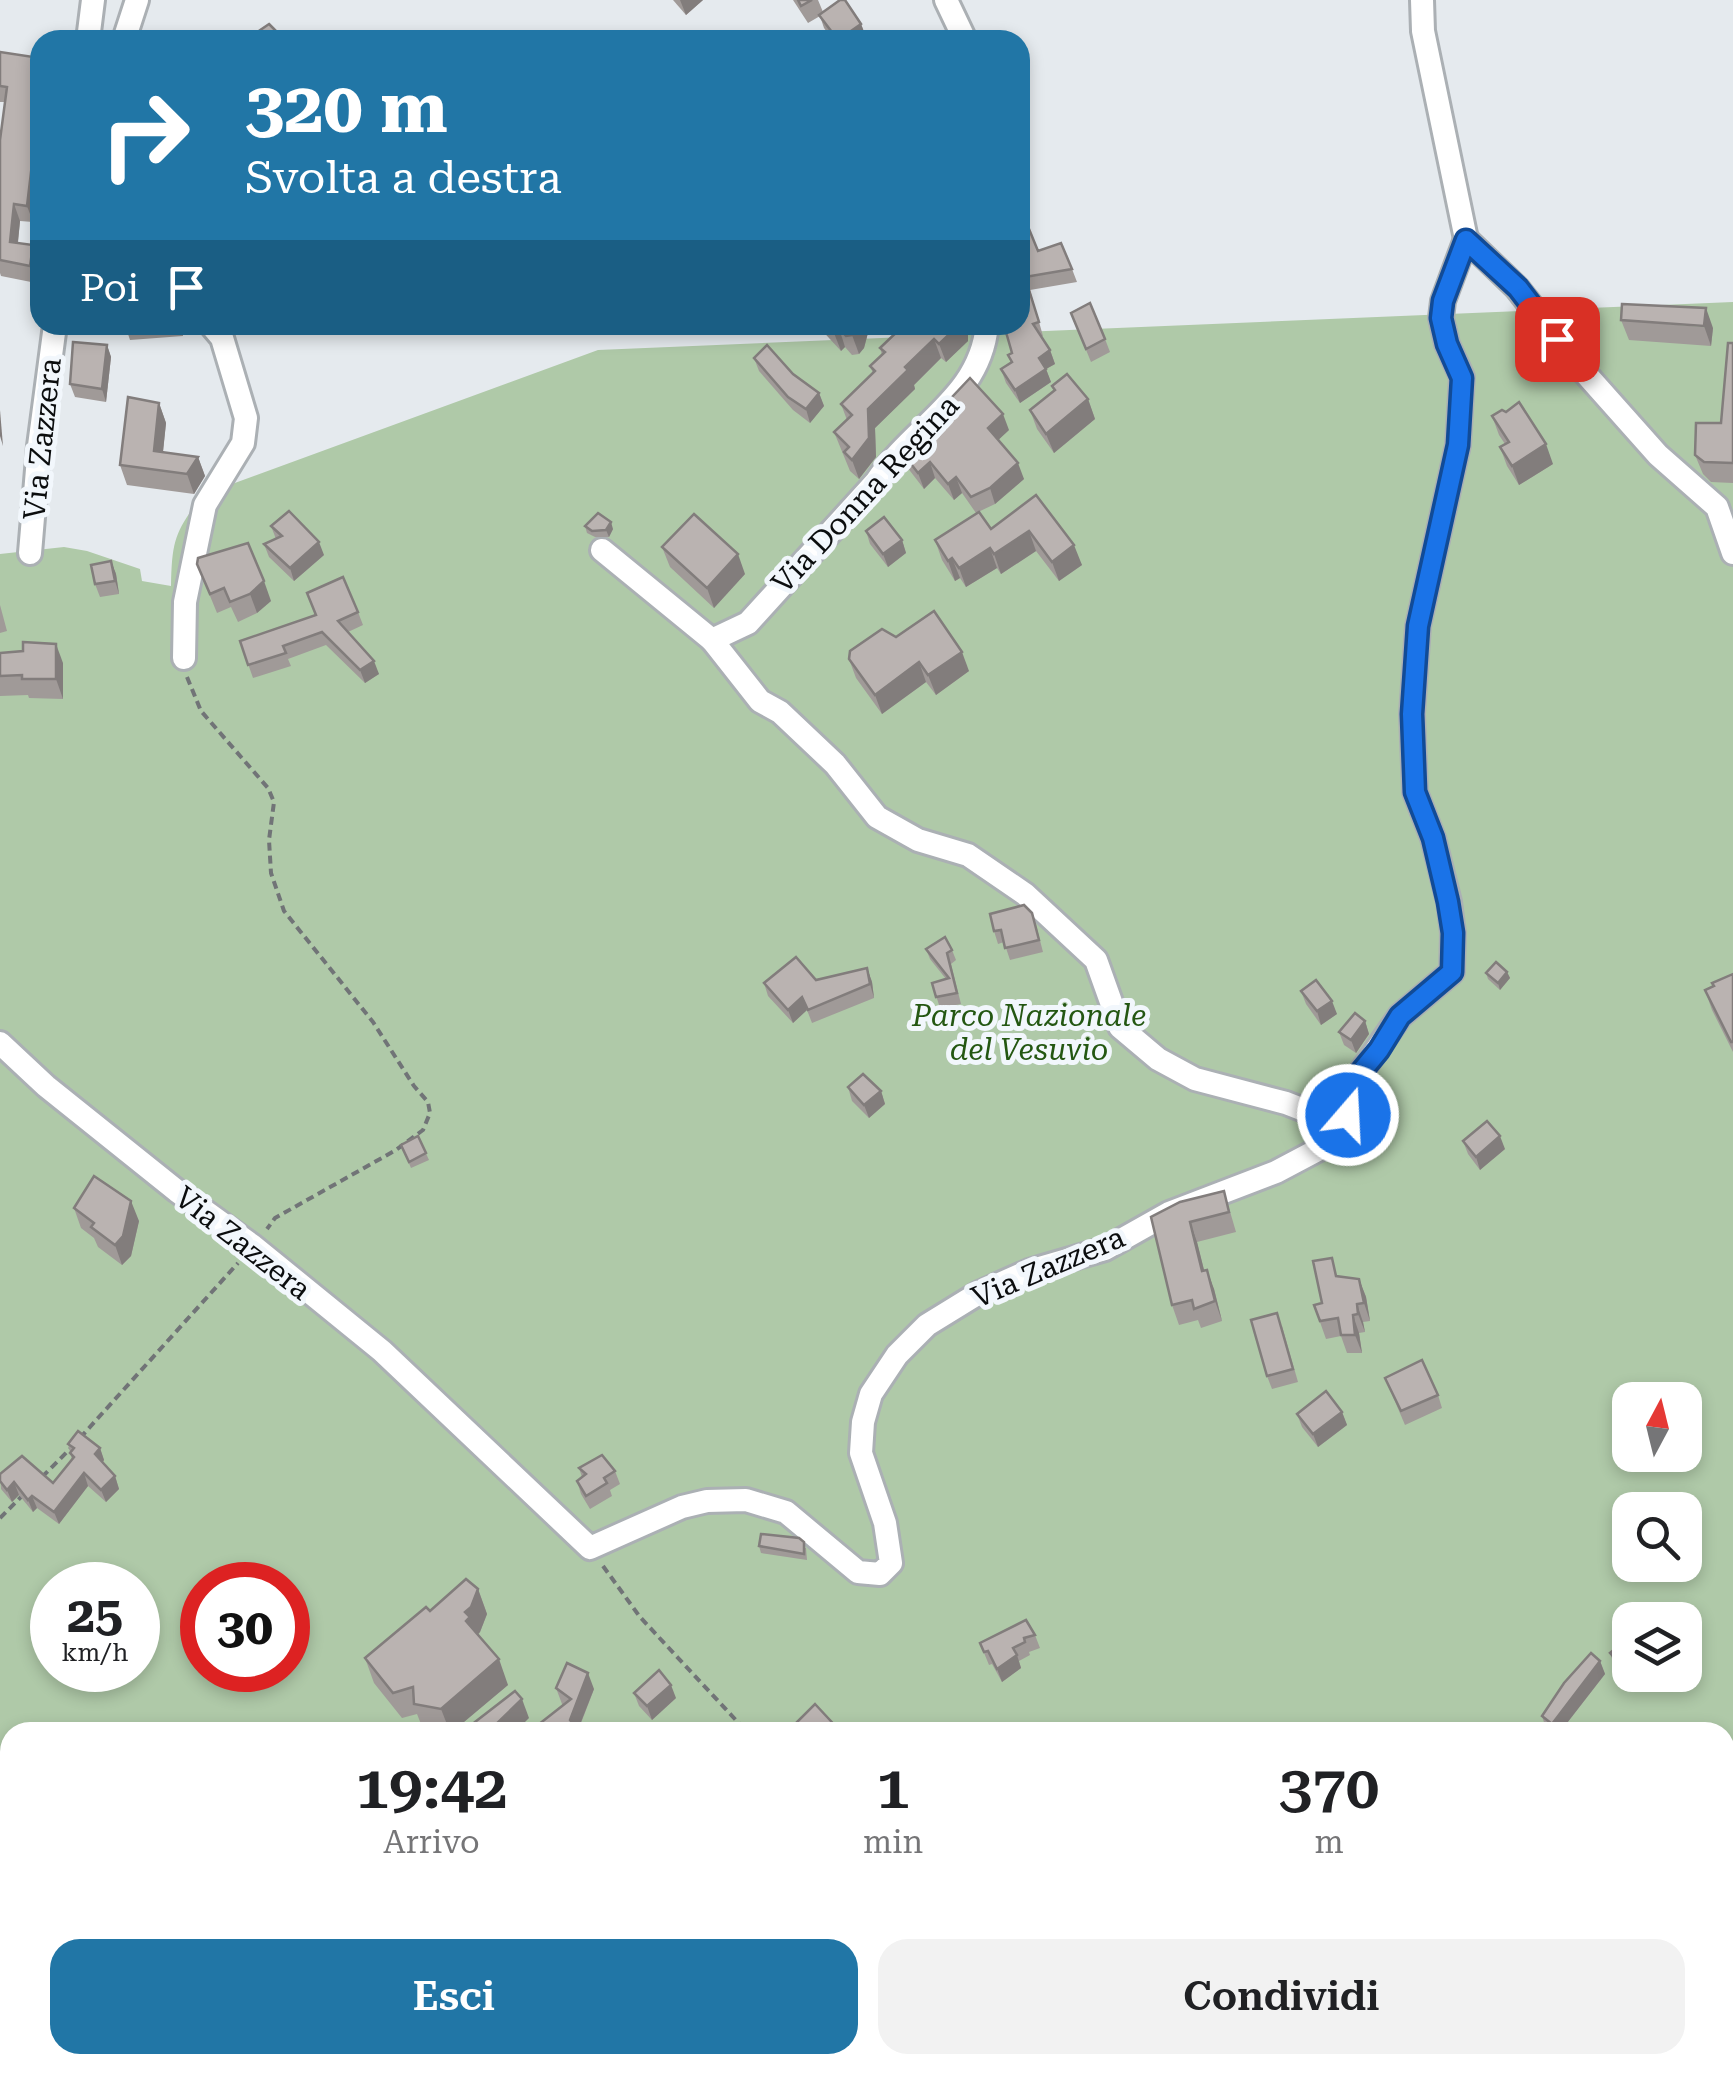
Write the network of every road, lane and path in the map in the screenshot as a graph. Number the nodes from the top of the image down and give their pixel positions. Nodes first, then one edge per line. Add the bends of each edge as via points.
1 (93, 0) edge
2 (137, 0) edge
3 (946, 0) edge
4 (1422, 0) edge
5 (89, 30) edge
6 (127, 30) edge
7 (960, 30) edge
8 (1466, 240) junction
9 (54, 335) edge
10 (219, 335) edge
11 (987, 335) edge
12 (602, 550) dead end
13 (30, 552) dead end
14 (1733, 553) edge
15 (712, 640) junction
16 (184, 658) joint
17 (0, 1044) edge
18 (1342, 1124) junction
19 (253, 1246) junction
20 (38, 1481) edge
21 (25, 1494) edge
22 (0, 1518) edge
23 (590, 1548) junction
24 (738, 1722) edge

1 - 5 street
2 - 6 street
3 - 7 street
4 - 8 street
8 - 14 street via 1518,288 1658,455 1718,507
8 - 18 street via 1441,318 1462,378 1458,445 1418,626 1412,714 1415,792 1448,902 1452,972 1400,1016 1356,1078
9 - 13 street, Via Zazzera
10 - 16 street via 246,418 243,443 205,504 185,602
11 - 15 street, Via Donna Regina via 969,382 894,456 748,623
12 - 15 street
15 - 18 street via 760,701 803,732 877,817 918,840 968,855 1025,894 1096,960 1120,1027 1158,1059 1195,1078
16 - 19 path via 202,711 274,802 271,873 284,911 373,1022 430,1114 423,1130 396,1150 275,1218
17 - 19 street, Via Zazzera
18 - 23 street, Via Zazzera via 1327,1145 1276,1172 1169,1213 1105,1249 979,1293 917,1335 883,1373 863,1422 862,1452 890,1546 890,1562 880,1574 858,1572 786,1512 746,1500 682,1507
19 - 20 path
19 - 23 street, Via Zazzera via 382,1351
21 - 22 path
23 - 24 path via 640,1617

